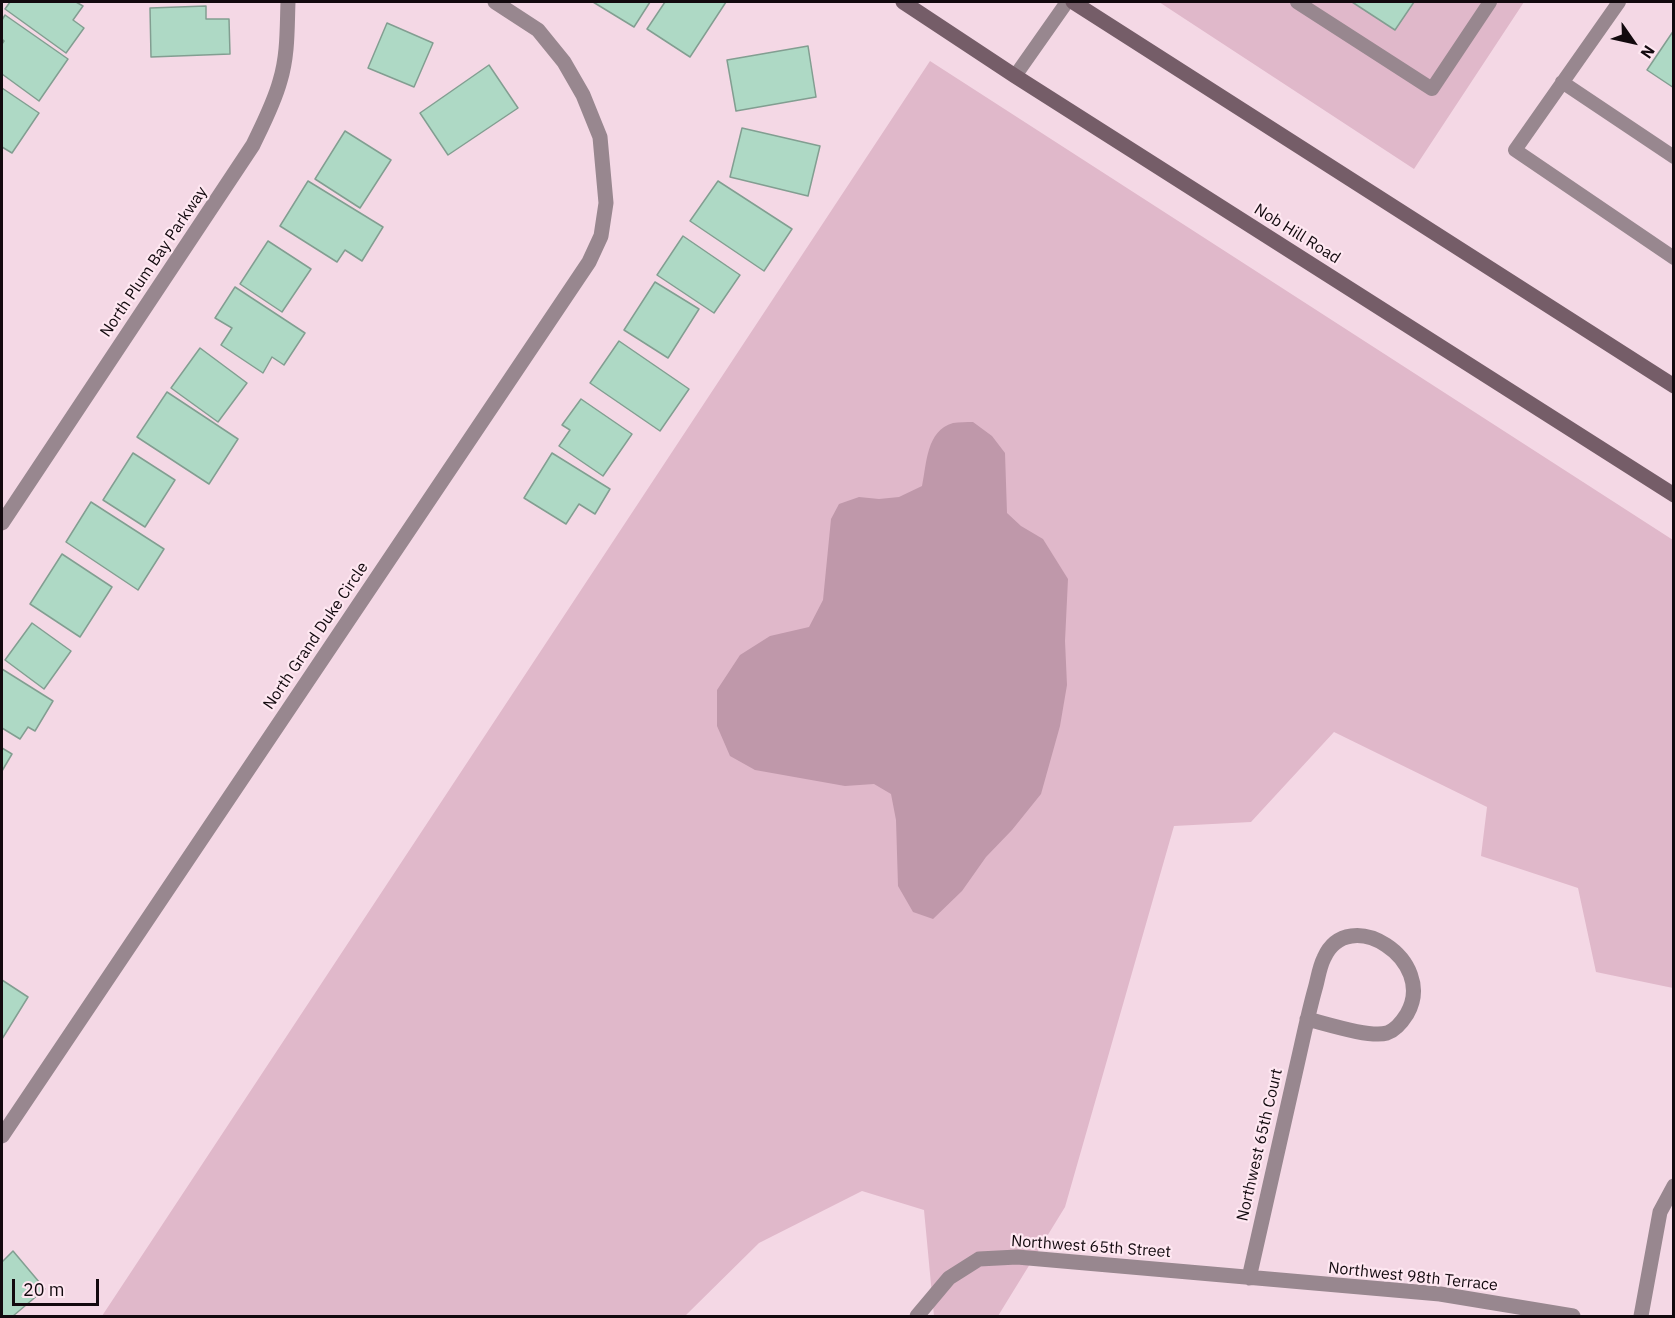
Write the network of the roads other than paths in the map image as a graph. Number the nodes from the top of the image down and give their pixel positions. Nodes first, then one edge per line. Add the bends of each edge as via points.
1 (288, 2) edge
2 (495, 2) edge
3 (903, 2) edge
4 (1067, 2) edge
5 (1073, 2) edge
6 (1297, 2) edge
7 (1490, 2) edge
8 (1619, 2) edge
9 (1015, 76) junction
10 (1562, 82) junction
11 (1674, 157) edge
12 (1674, 258) edge
13 (1674, 386) edge
14 (1674, 495) edge
15 (2, 523) edge
16 (1307, 1019) junction
17 (2, 1136) edge
18 (1673, 1186) edge
19 (1249, 1278) junction
20 (917, 1317) edge
21 (1574, 1317) edge
22 (1641, 1317) edge

1 - 15 street, North Plum Bay Parkway via 281,79 253,145
2 - 17 street, North Grand Duke Circle via 538,30 584,95 600,137 606,203 601,236 589,262
3 - 9 main road, Nob Hill Road
4 - 9 lane
5 - 13 main road
6 - 7 lane via 1432,89
8 - 10 lane
9 - 14 main road, Nob Hill Road
10 - 11 lane
10 - 12 lane via 1515,150
16 - 16 street, Northwest 65th Court via 1324,957 1335,942 1351,936 1385,943 1409,972 1414,987 1411,1006 1402,1023 1389,1033 1374,1034
16 - 19 street, Northwest 65th Court
18 - 22 street via 1660,1212
19 - 20 street, Northwest 65th Street via 1017,1257 979,1259 949,1278
19 - 21 street, Northwest 98th Terrace via 1440,1294

